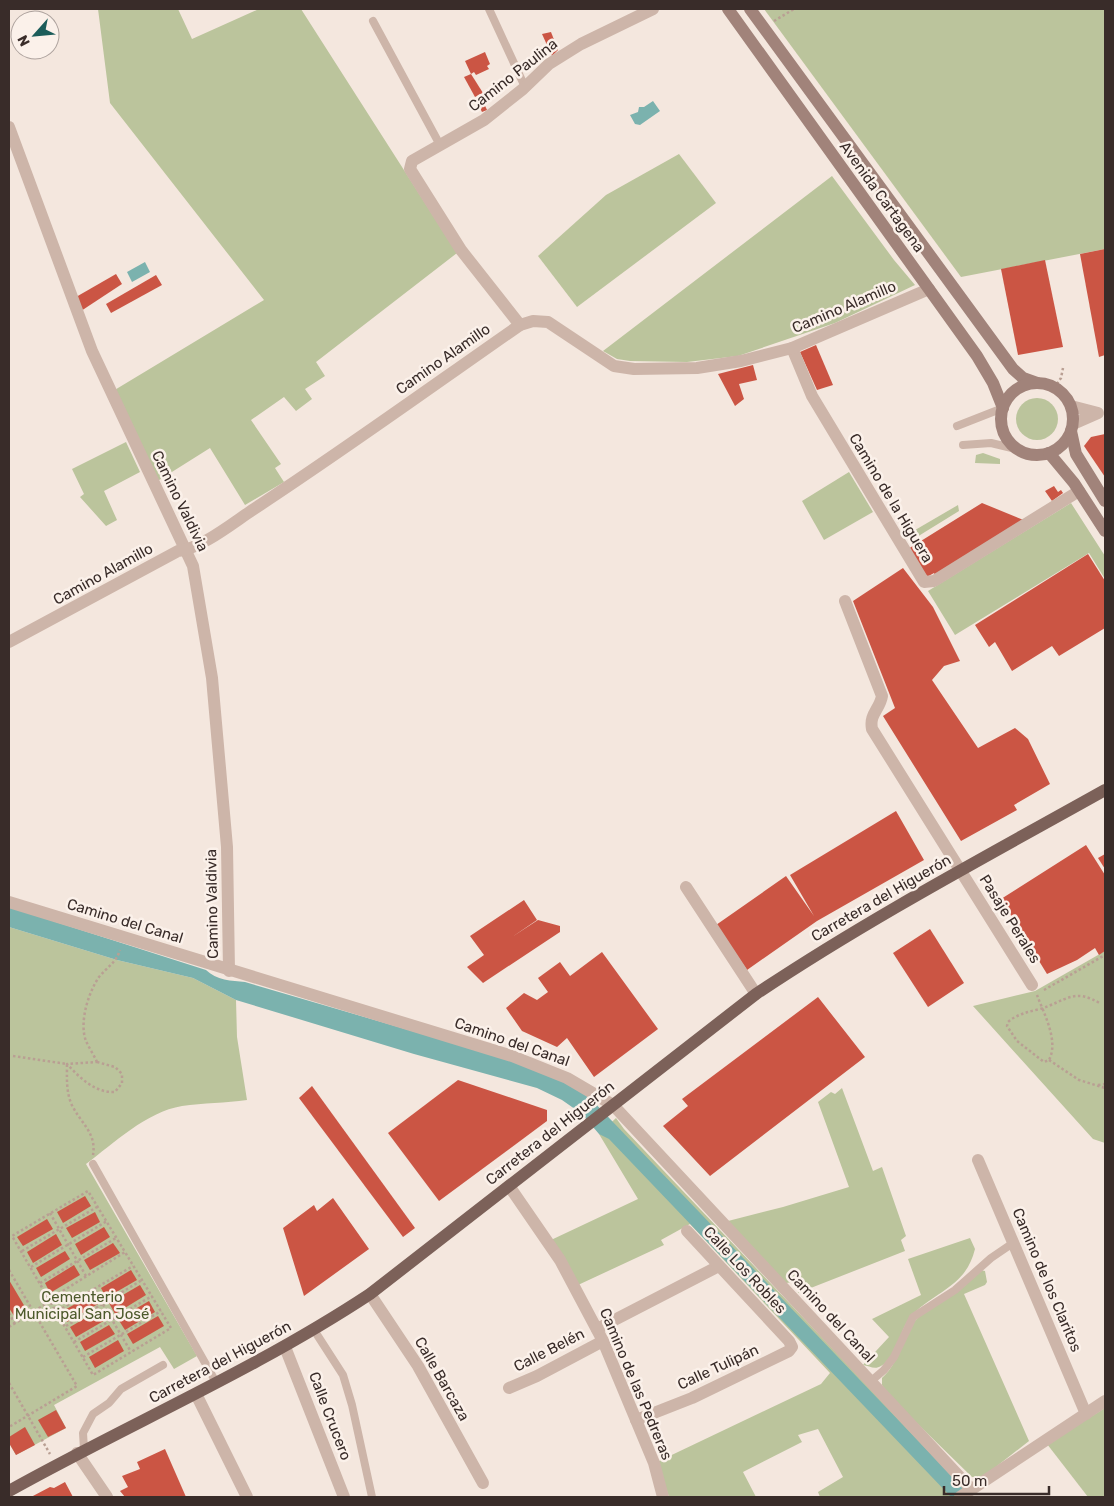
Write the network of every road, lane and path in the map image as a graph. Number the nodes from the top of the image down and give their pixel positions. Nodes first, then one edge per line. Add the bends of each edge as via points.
1 (489, 9) edge
2 (653, 9) edge
3 (728, 9) edge
4 (750, 9) edge
5 (794, 9) edge
6 (373, 21) dead end
7 (763, 27) junction
8 (525, 87) junction
9 (9, 127) edge
10 (11, 141) edge
11 (440, 145) junction
12 (929, 289) junction
13 (520, 325) junction
14 (792, 348) junction
15 (1063, 368) dead end
16 (1037, 383) junction
17 (1054, 388) junction
18 (1071, 406) junction
19 (1002, 408) junction
20 (1102, 413) edge
21 (957, 426) dead end
22 (1072, 428) junction
23 (963, 445) dead end
24 (1016, 449) junction
25 (1049, 453) junction
26 (1079, 491) junction
27 (1105, 501) edge
28 (1105, 531) edge
29 (187, 550) junction
30 (845, 600) dead end
31 (9, 642) edge
32 (1105, 790) edge
33 (960, 870) junction
34 (686, 887) dead end
35 (9, 902) edge
36 (123, 943) dead end
37 (1105, 955) edge
38 (229, 971) junction
39 (1034, 990) junction
40 (756, 994) junction
41 (1101, 1004) dead end
42 (1042, 1008) junction
43 (13, 1056) dead end
44 (1049, 1060) junction
45 (98, 1062) junction
46 (67, 1064) junction
47 (1105, 1084) edge
48 (1097, 1086) junction
49 (1105, 1088) edge
50 (613, 1106) junction
51 (978, 1160) dead end
52 (93, 1164) joint
53 (509, 1186) junction
54 (98, 1206) junction
55 (50, 1213) junction
56 (107, 1221) junction
57 (59, 1229) junction
58 (687, 1231) dead end
59 (116, 1238) junction
60 (1014, 1243) junction
61 (68, 1245) junction
62 (22, 1251) junction
63 (125, 1252) junction
64 (77, 1260) junction
65 (134, 1266) junction
66 (719, 1266) junction
67 (31, 1267) junction
68 (9, 1270) edge
69 (86, 1276) junction
70 (142, 1280) junction
71 (40, 1283) junction
72 (94, 1289) junction
73 (370, 1294) junction
74 (152, 1296) junction
75 (50, 1299) junction
76 (103, 1304) junction
77 (57, 1311) junction
78 (161, 1311) junction
79 (34, 1312) junction
80 (9, 1314) edge
81 (112, 1320) junction
82 (15, 1324) junction
83 (66, 1326) junction
84 (9, 1328) edge
85 (597, 1329) junction
86 (314, 1330) junction
87 (779, 1331) joint
88 (121, 1335) junction
89 (603, 1340) junction
90 (74, 1342) junction
91 (285, 1347) junction
92 (131, 1352) junction
93 (83, 1357) junction
94 (163, 1365) dead end
95 (870, 1382) junction
96 (9, 1383) edge
97 (217, 1384) junction
98 (509, 1388) dead end
99 (196, 1394) junction
100 (1105, 1401) edge
101 (1086, 1414) junction
102 (28, 1416) junction
103 (636, 1420) junction
104 (9, 1427) edge
105 (81, 1451) junction
106 (56, 1464) junction
107 (482, 1483) dead end
108 (970, 1488) junction
109 (9, 1491) edge
110 (107, 1497) edge
111 (247, 1497) edge
112 (344, 1497) edge
113 (372, 1497) edge
114 (663, 1497) edge
115 (960, 1497) edge

1 - 8 lane
2 - 8 street, Camino Paulina via 549,64
3 - 12 main road, Avenida Cartagena
4 - 7 main road, Avenida Cartagena
5 - 7 path
6 - 11 lane
7 - 16 main road, Avenida Cartagena via 1013,369
8 - 11 street, Camino Paulina via 484,120
9 - 10 street, Camino Valdivia
10 - 29 street, Camino Valdivia via 92,352
11 - 13 street, Camino Paulina via 412,161 410,170 461,250
12 - 14 street, Camino Alamillo
12 - 19 main road, Avenida Cartagena via 977,356 993,383
13 - 14 street, Camino Alamillo via 548,322 614,366 634,369 698,368 741,362
13 - 29 street, Camino Alamillo via 312,471
14 - 26 street, Camino de la Higuera via 812,396 924,582 934,581
15 - 17 path
16 - 17 main road
16 - 19 main road via 1016,390
17 - 18 main road
18 - 20 street
18 - 22 main road
19 - 21 lane
19 - 24 main road via 1003,431
20 - 22 street
22 - 25 main road via 1062,445
22 - 27 main road via 1076,454
23 - 24 lane via 991,443
24 - 25 main road via 1038,456
25 - 26 main road
26 - 28 main road
29 - 31 street, Camino Alamillo via 178,551
29 - 38 street, Camino Valdivia via 193,566 212,678 227,847
30 - 33 street, Pasaje Perales via 882,696 872,716 872,729
32 - 33 main road, Carretera del Higuerón
33 - 39 street, Pasaje Perales
33 - 40 main road, Carretera del Higuerón via 810,958
34 - 40 street
35 - 38 street, Camino del Canal
36 - 45 path via 117,960 99,977 92,990 86,1012 84,1035
37 - 39 path
38 - 50 street, Camino del Canal via 512,1056 567,1078
39 - 42 path
40 - 50 main road, Carretera del Higuerón
41 - 42 path via 1086,996 1069,996
42 - 44 path via 1053,1043
42 - 44 path via 1012,1018 1007,1026 1016,1041 1031,1054 1044,1062
43 - 46 path
44 - 48 path via 1079,1080
45 - 46 path
45 - 46 path via 115,1067 122,1074 122,1083 115,1092 104,1093
46 - 52 path via 66,1088 71,1103 94,1140
47 - 48 path
48 - 49 path
50 - 53 main road, Carretera del Higuerón
50 - 95 street, Camino del Canal
51 - 60 street, Camino de los Claritos
52 - 97 lane
53 - 73 main road, Carretera del Higuerón
53 - 85 street, Camino de las Pedreras via 560,1260
54 - 55 path via 88,1191
54 - 56 path
54 - 57 path
55 - 57 path
55 - 62 path via 12,1236
56 - 59 path
56 - 61 path
57 - 61 path
57 - 62 path
58 - 66 street, Calle Los Robles
59 - 63 path
59 - 64 path
60 - 95 lane via 991,1258 955,1290 913,1317 894,1357
60 - 101 street, Camino de los Claritos
61 - 64 path
61 - 67 path
62 - 67 path
63 - 65 path
63 - 69 path
64 - 69 path
64 - 71 path
65 - 70 path
65 - 72 path
66 - 85 street
66 - 87 street, Calle Los Robles
67 - 71 path
68 - 79 path
69 - 75 path
70 - 74 path
70 - 76 path
71 - 75 path
72 - 76 path
72 - 77 path
73 - 86 main road, Carretera del Higuerón
73 - 107 street, Calle Barcaza via 418,1366
74 - 78 path
74 - 81 path
75 - 77 path
75 - 79 path
76 - 81 path
76 - 83 path
77 - 83 path
78 - 88 path
78 - 92 path via 171,1328
79 - 82 path
79 - 102 path via 77,1386
80 - 82 path
81 - 88 path
81 - 90 path
82 - 84 path
83 - 90 path
85 - 89 street, Camino de las Pedreras
86 - 91 main road, Carretera del Higuerón
86 - 113 lane via 343,1375
87 - 103 street, Calle Tulipán via 791,1344 789,1352 692,1398
88 - 92 path
88 - 93 path
89 - 98 street, Calle Belén
89 - 103 street, Camino de las Pedreras
90 - 93 path
91 - 97 main road, Carretera del Higuerón
91 - 112 street, Calle Crucero
92 - 93 path via 93,1375
94 - 105 lane via 121,1388 109,1403 93,1414 83,1433
95 - 108 street, Camino del Canal
96 - 102 path
97 - 99 main road, Carretera del Higuerón
99 - 105 main road, Carretera del Higuerón
99 - 111 street
100 - 101 street
101 - 108 street
102 - 104 path
102 - 106 path
103 - 114 street, Camino de las Pedreras via 654,1463
105 - 106 main road, Carretera del Higuerón
105 - 110 street
106 - 109 main road, Carretera del Higuerón
108 - 115 street

